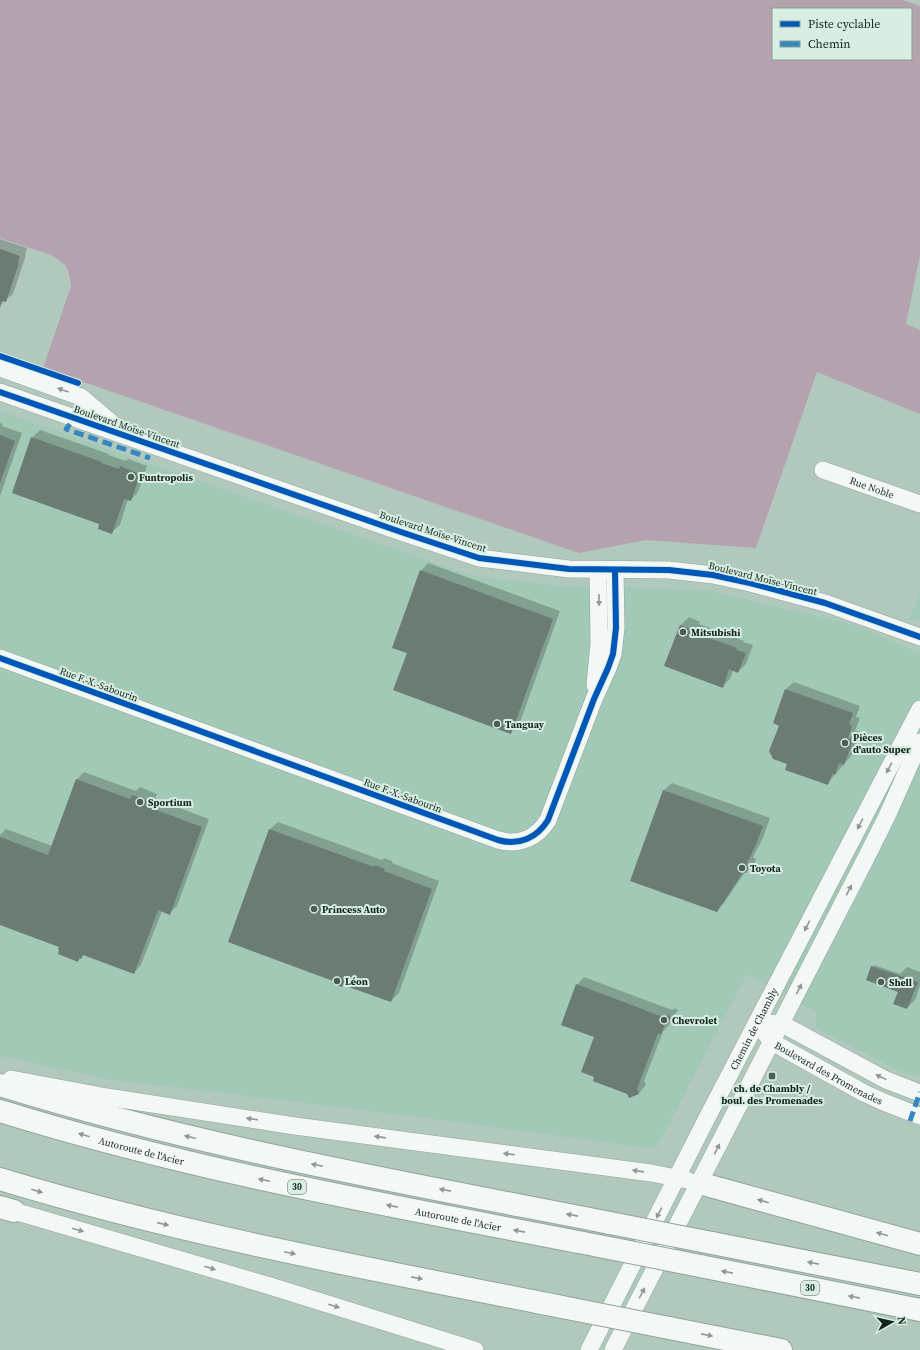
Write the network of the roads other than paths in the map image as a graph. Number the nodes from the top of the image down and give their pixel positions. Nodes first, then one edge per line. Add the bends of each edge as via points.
1 (0, 368) edge
2 (0, 392) edge
3 (128, 436) junction
4 (823, 470) dead end
5 (920, 504) edge
6 (607, 570) junction
7 (920, 637) edge
8 (0, 658) edge
9 (920, 708) edge
10 (920, 742) edge
11 (757, 1023) junction
12 (782, 1024) junction
13 (772, 1042) junction
14 (0, 1077) edge
15 (0, 1085) edge
16 (920, 1092) edge
17 (0, 1111) edge
18 (920, 1116) edge
19 (676, 1178) junction
20 (0, 1179) edge
21 (699, 1183) junction
22 (7, 1209) edge
23 (920, 1244) edge
24 (920, 1284) edge
25 (920, 1310) edge
26 (475, 1350) edge
27 (589, 1350) edge
28 (613, 1350) edge
29 (781, 1350) edge

3 -> 1 street, Boulevard Moïse-Vincent via 81,397
2 - 3 street, Boulevard Moïse-Vincent
3 - 6 street, Boulevard Moïse-Vincent via 479,558 558,568
4 - 5 street, Rue Noble
6 - 7 street, Boulevard Moïse-Vincent via 669,570 728,578 825,603
6 - 8 street, Rue F.-X.-Sabourin via 616,628 611,660 548,820 529,838 519,841 508,842 470,830
9 -> 11 street, Chemin de Chambly
12 -> 10 street via 887,816
11 - 12 street, Boulevard des Promenades
11 - 13 street, Boulevard des Promenades
11 - 19 street, Chemin de Chambly
12 - 13 street
16 -> 12 street, Boulevard des Promenades via 886,1080
13 - 18 street, Boulevard des Promenades via 864,1093
21 -> 13 street
19 -> 14 street via 295,1126 143,1103
24 -> 15 highway, bridge via 235,1148 100,1114
25 -> 17 highway, Autoroute de l'Acier / 30, bridge via 248,1177 130,1148
19 - 21 street
19 -> 27 street, Chemin de Chambly
20 -> 29 highway, bridge via 134,1217 231,1240
23 -> 21 highway
28 -> 21 street
22 -> 26 street

